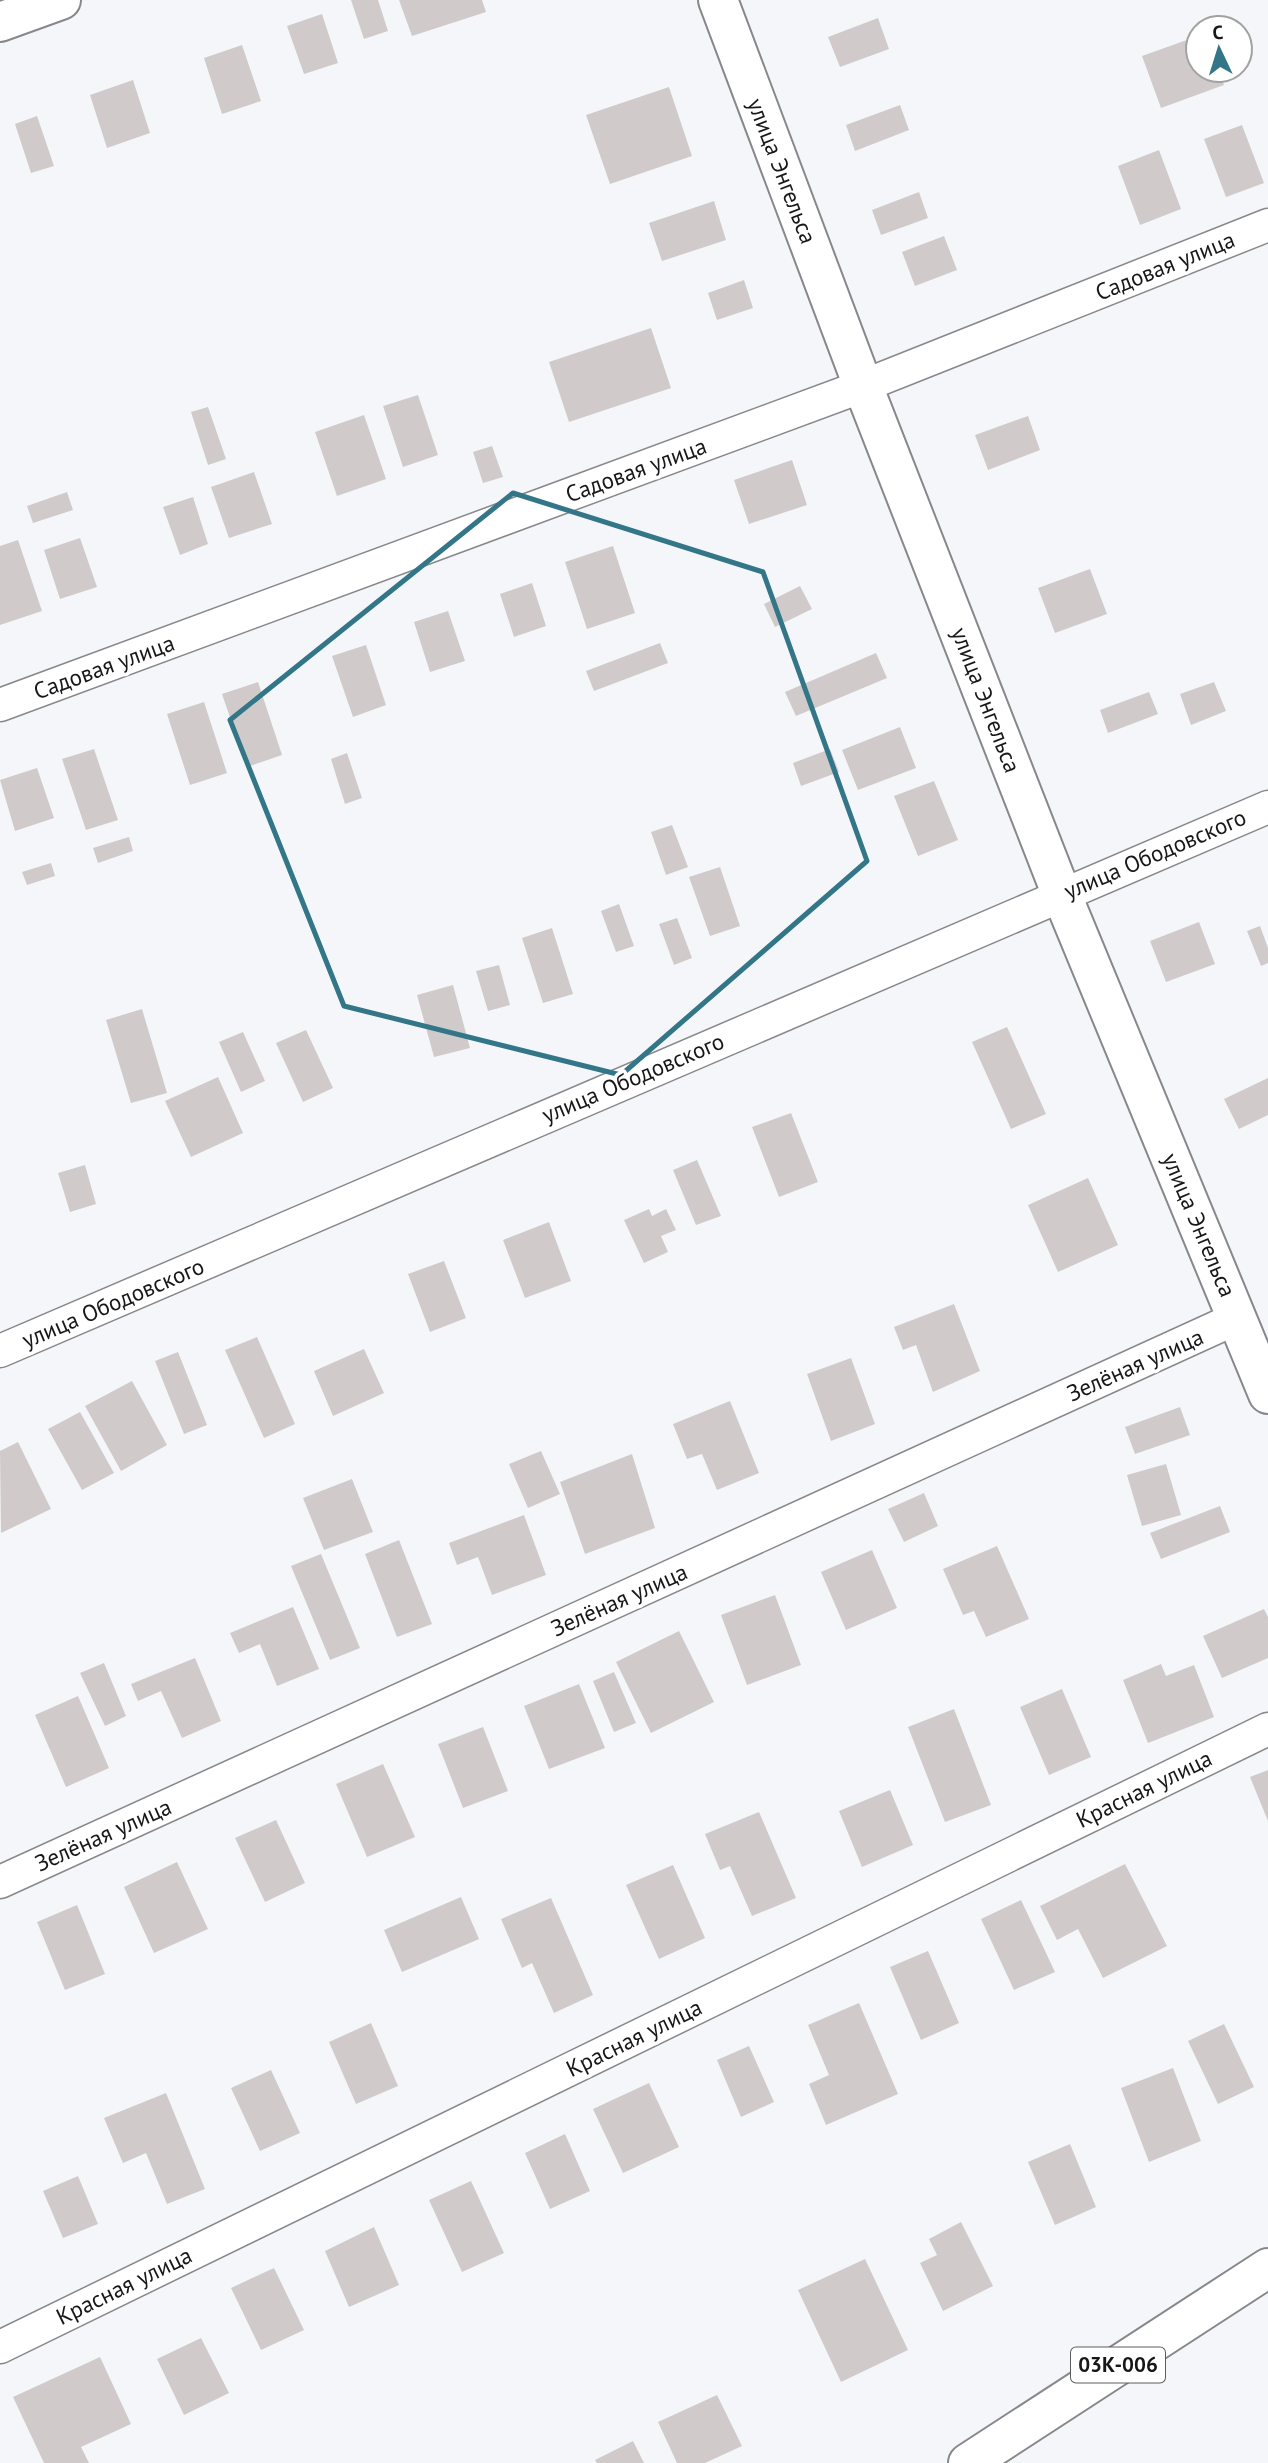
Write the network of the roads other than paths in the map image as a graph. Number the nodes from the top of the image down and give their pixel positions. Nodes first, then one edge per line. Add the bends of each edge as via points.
1 (61, 0) edge
2 (718, 0) edge
3 (0, 22) edge
4 (1268, 225) edge
5 (863, 386) junction
6 (0, 705) edge
7 (1268, 807) edge
8 (1061, 894) junction
9 (1237, 1318) junction
10 (0, 1351) edge
11 (1268, 1394) edge
12 (1268, 1729) edge
13 (0, 1882) edge
14 (1268, 2268) edge
15 (0, 2347) edge
16 (968, 2463) edge

1 - 3 street
2 - 5 street, улица Энгельса
4 - 5 street, Садовая улица
5 - 6 street, Садовая улица
5 - 8 street, улица Энгельса
7 - 8 street, улица Ободовского
8 - 9 street, улица Энгельса
8 - 10 street, улица Ободовского
9 - 11 street, улица Энгельса
9 - 13 street, Зелёная улица
12 - 15 street, Красная улица
14 - 16 street, 03К-006

